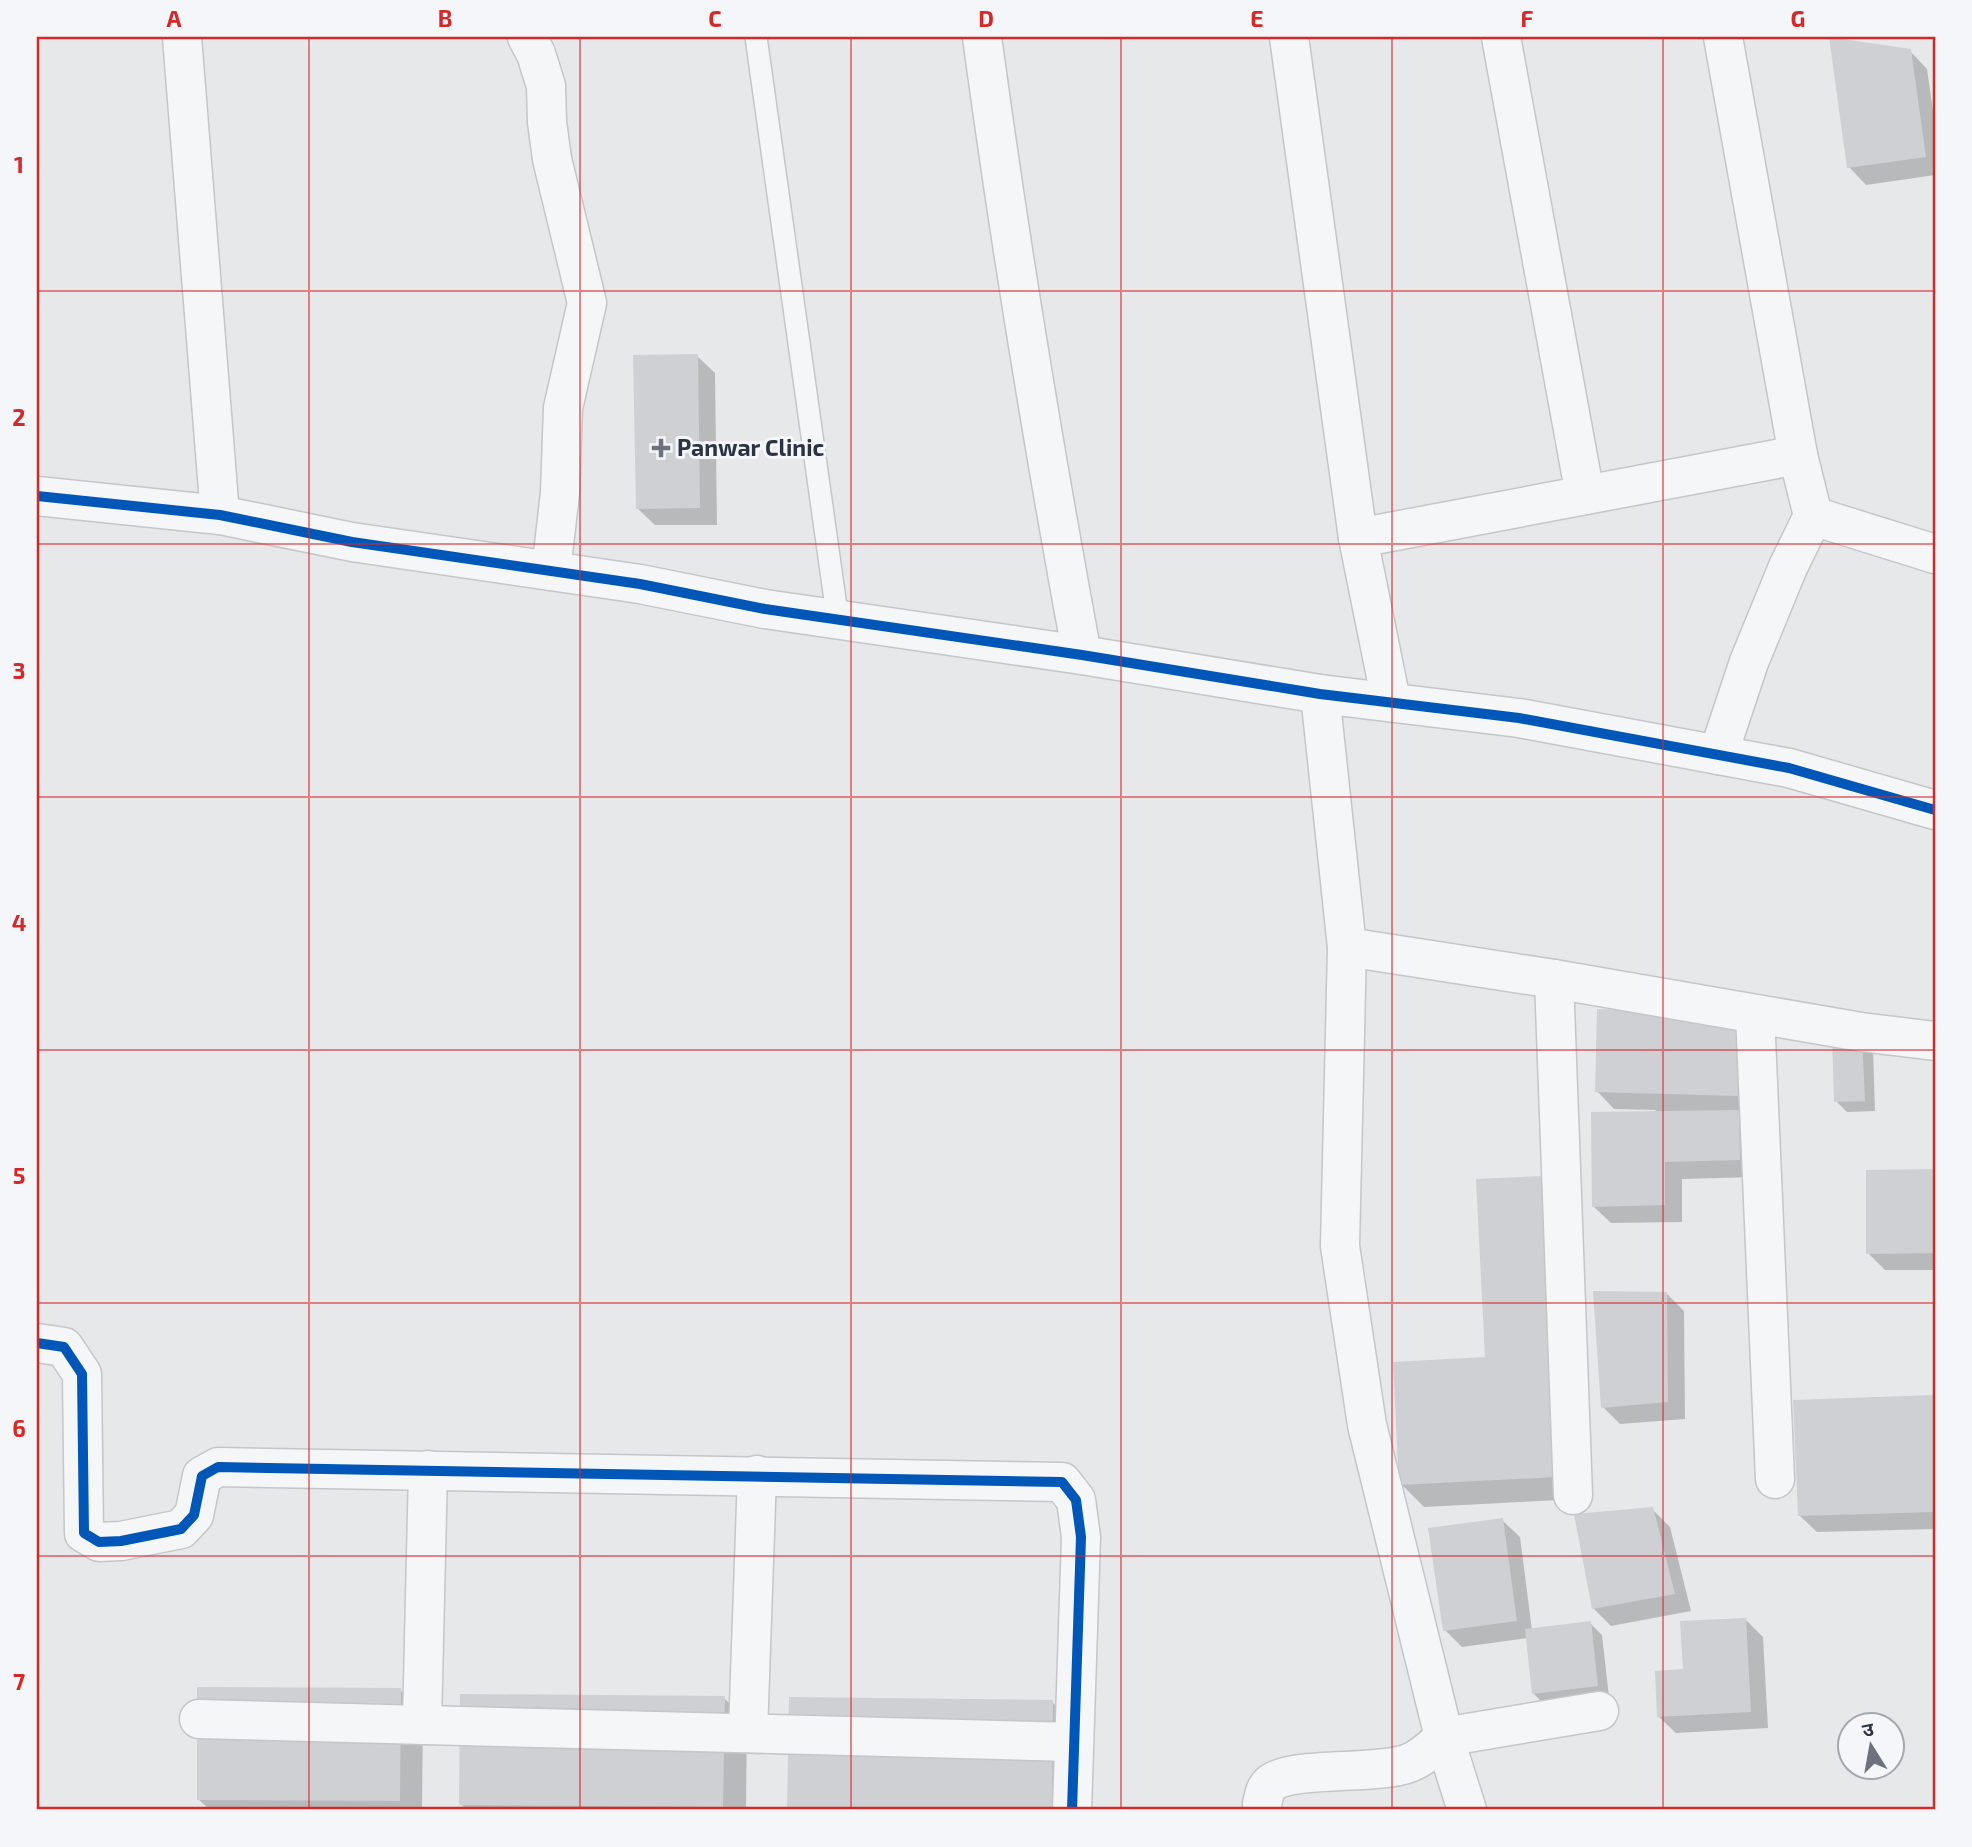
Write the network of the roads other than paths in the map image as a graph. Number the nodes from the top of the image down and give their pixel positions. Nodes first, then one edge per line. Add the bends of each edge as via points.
1 (182, 37) edge
2 (527, 37) edge
3 (756, 37) edge
4 (982, 37) edge
5 (1289, 37) edge
6 (1501, 37) edge
7 (1723, 37) edge
8 (1798, 455) junction
9 (1585, 495) junction
10 (37, 496) edge
11 (220, 515) junction
12 (1813, 516) junction
13 (1358, 538) junction
14 (1935, 554) edge
15 (551, 571) junction
16 (838, 621) junction
17 (1082, 655) junction
18 (1320, 694) junction
19 (1391, 701) junction
20 (1718, 755) junction
21 (1935, 810) edge
22 (1348, 947) junction
23 (1554, 979) junction
24 (1755, 1014) junction
25 (1935, 1041) edge
26 (37, 1343) edge
27 (428, 1470) junction
28 (757, 1475) junction
29 (1775, 1479) dead end
30 (1573, 1495) dead end
31 (1599, 1711) dead end
32 (199, 1719) dead end
33 (422, 1725) junction
34 (748, 1733) junction
35 (1444, 1737) junction
36 (1073, 1742) junction
37 (1262, 1804) dead end
38 (1072, 1810) edge
39 (1467, 1810) edge

1 - 11 street
2 - 15 street via 546,86 552,159 587,303 563,408 561,494
3 - 16 lane
4 - 17 street via 1001,181
5 - 13 street
6 - 9 street
7 - 8 street
8 - 9 street
8 - 12 street
9 - 13 street
10 - 11 street
11 - 15 street via 352,542
12 - 14 street
12 - 20 street via 1749,662
13 - 19 street
15 - 16 street
16 - 17 street
17 - 18 street
18 - 19 street
18 - 22 street
19 - 20 street via 1519,718
20 - 21 street via 1789,768
22 - 23 street
22 - 35 street via 1339,1246 1367,1425
23 - 24 street
23 - 30 street
24 - 25 street
24 - 29 street
26 - 27 street via 64,1348 82,1374 85,1533 99,1542 181,1529 194,1515 202,1476 218,1467
27 - 28 street
27 - 33 street
28 - 34 street
28 - 36 street via 1062,1482 1076,1500 1081,1537
31 - 35 street
32 - 33 street
33 - 34 street
34 - 36 street
35 - 37 street via 1408,1764 1296,1775 1272,1782
35 - 39 street
36 - 38 street

